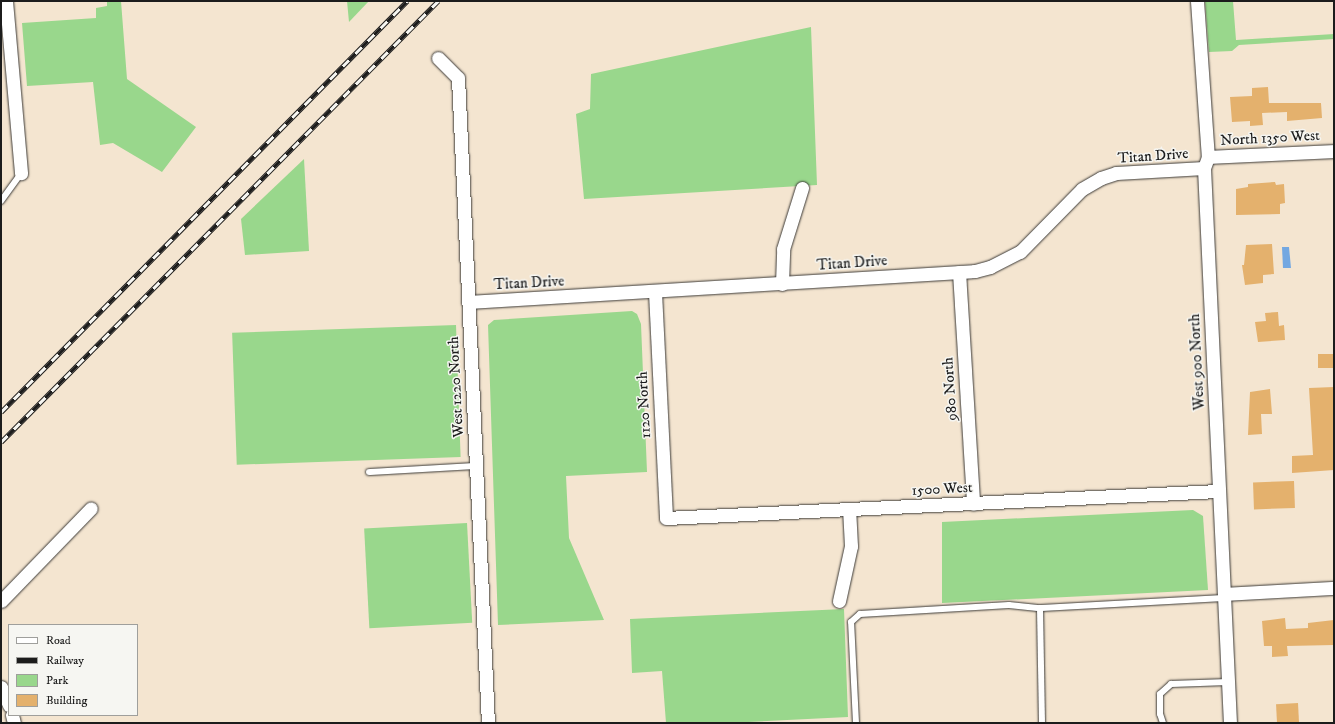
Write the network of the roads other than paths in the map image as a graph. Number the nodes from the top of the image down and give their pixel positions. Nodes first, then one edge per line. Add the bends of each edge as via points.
1 (6, 1) edge
2 (1197, 1) edge
3 (438, 58) dead end
4 (1334, 151) edge
5 (1206, 162) junction
6 (20, 173) joint
7 (802, 188) dead end
8 (1, 201) edge
9 (959, 272) junction
10 (782, 284) junction
11 (654, 292) junction
12 (468, 302) junction
13 (476, 466) junction
14 (369, 472) dead end
15 (1219, 491) junction
16 (973, 504) junction
17 (91, 508) dead end
18 (849, 509) junction
19 (666, 518) joint
20 (1334, 588) edge
21 (1225, 596) junction
22 (1, 601) edge
23 (839, 601) dead end
24 (1040, 608) junction
25 (1228, 682) junction
26 (1, 687) edge
27 (8, 703) edge
28 (488, 723) edge
29 (856, 723) edge
30 (1042, 723) edge
31 (1163, 723) edge
32 (1230, 723) edge

1 - 6 street
2 - 5 street, West 900 North
3 - 12 street, West 1220 North via 458,78
4 - 5 street, North 1350 West
5 - 9 street, Titan Drive via 1116,173 1101,178 1082,188 1020,252 990,267
5 - 15 street, West 900 North
6 - 8 lane
7 - 10 street via 782,249
9 - 10 street, Titan Drive
9 - 16 street, 980 North
10 - 11 street, Titan Drive
11 - 12 street, Titan Drive
11 - 19 street, 1120 North
12 - 13 street, West 1220 North
13 - 14 lane
13 - 28 street, West 1220 North
15 - 16 street, 1500 West
15 - 21 street, West 900 North
16 - 18 street, 1500 West
17 - 22 street
18 - 19 street, 1500 West
18 - 23 street via 851,546
20 - 21 street
21 - 24 lane
21 - 25 street, West 900 North
24 - 29 lane via 1009,605 860,614 851,622
24 - 30 lane
25 - 31 lane via 1171,684 1160,694 1160,714
25 - 32 street, West 900 North
26 - 27 street

